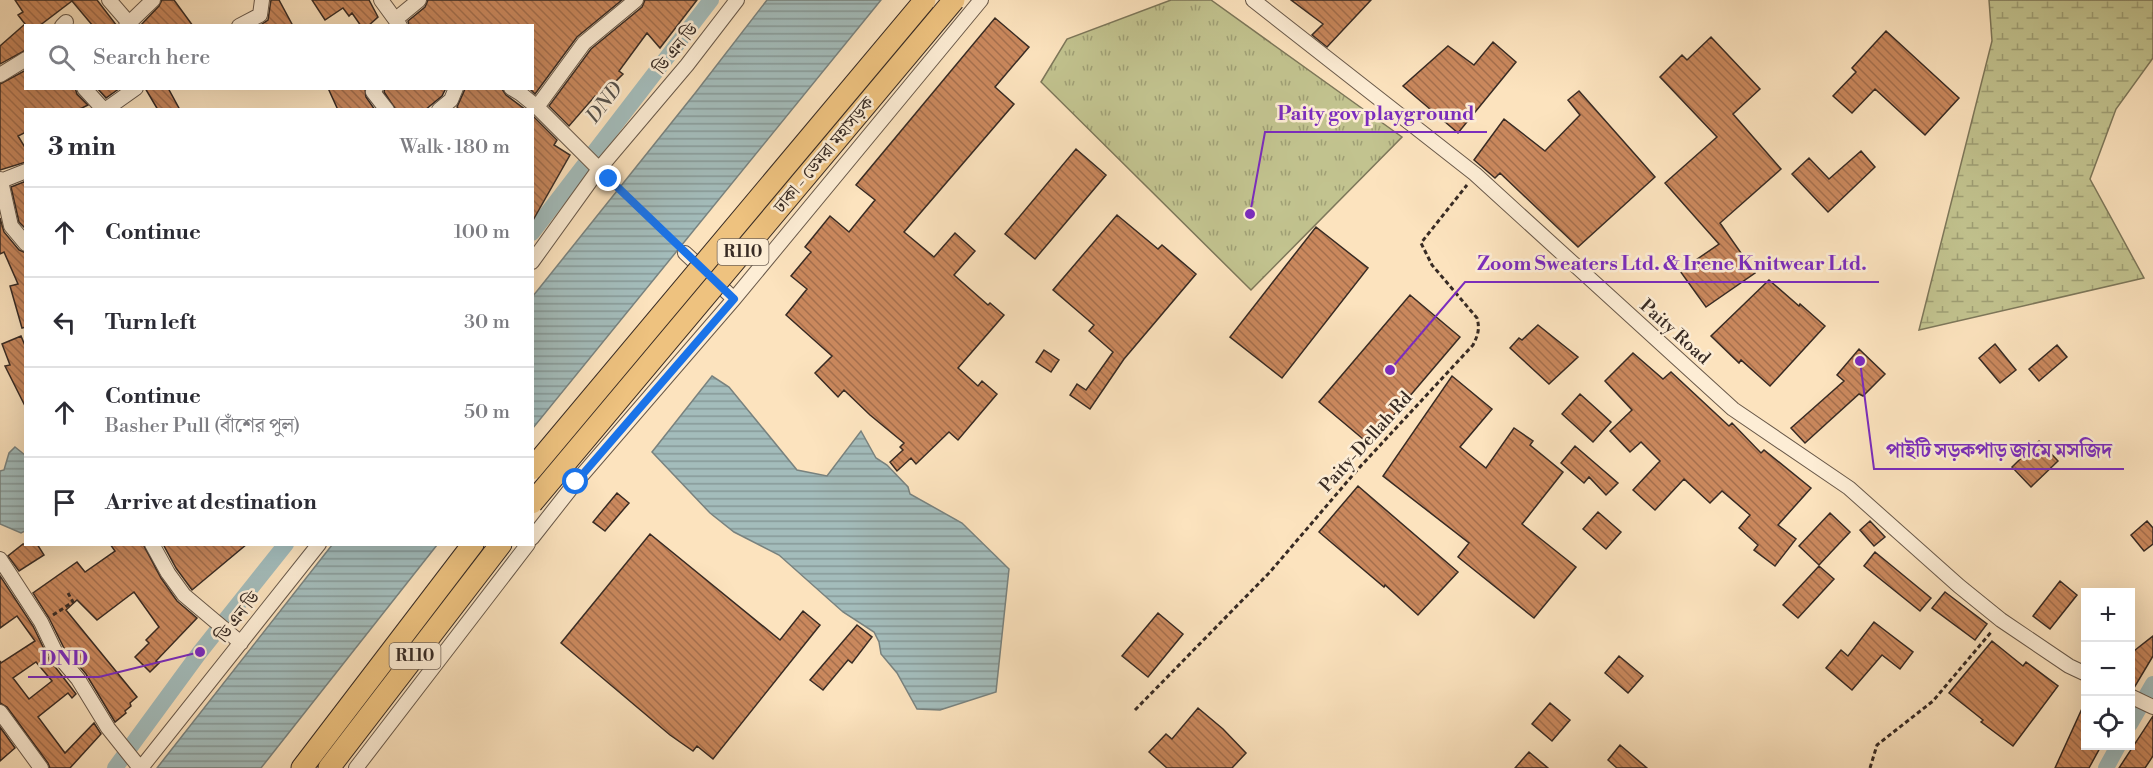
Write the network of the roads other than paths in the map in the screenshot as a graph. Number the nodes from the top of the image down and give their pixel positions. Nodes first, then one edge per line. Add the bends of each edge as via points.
1 (109, 0) edge
2 (153, 0) edge
3 (262, 0) edge
4 (381, 0) edge
5 (419, 0) edge
6 (636, 0) edge
7 (737, 0) edge
8 (925, 0) edge
9 (954, 0) edge
10 (981, 0) edge
11 (1253, 0) edge
12 (398, 22) edge
13 (128, 24) edge
14 (243, 24) edge
15 (24, 60) edge
16 (0, 75) edge
17 (86, 90) edge
18 (133, 90) edge
19 (374, 90) edge
20 (455, 90) edge
21 (514, 90) edge
22 (537, 106) junction
23 (103, 108) edge
24 (108, 108) edge
25 (385, 108) edge
26 (441, 108) edge
27 (599, 169) junction
28 (24, 172) edge
29 (609, 179) road end
30 (1, 180) edge
31 (24, 242) edge
32 (685, 253) road end
33 (534, 259) edge
34 (734, 299) junction
35 (534, 467) edge
36 (534, 501) edge
37 (534, 535) edge
38 (153, 546) edge
39 (317, 546) edge
40 (471, 546) edge
41 (499, 546) edge
42 (526, 546) edge
43 (0, 559) edge
44 (241, 643) junction
45 (2081, 672) edge
46 (2135, 698) edge
47 (2153, 707) edge
48 (0, 712) edge
49 (41, 768) edge
50 (140, 768) edge
51 (302, 768) edge
52 (329, 768) edge
53 (356, 768) edge

1 - 13 street
2 - 13 street
3 - 14 street via 260,15
4 - 12 street
5 - 12 street
6 - 22 street via 584,43
7 - 27 street, ডি এন ডি
8 - 35 main road, ঢাকা - ডেমরা মহাসড়ক / R110, bridge
9 - 36 main road, ঢাকা - ডেমরা মহাসড়ক / R110, bridge
10 - 34 street
11 - 45 street, Paity Road via 1475,174 1733,409 1849,488 2001,620
15 - 16 street
17 - 23 street
18 - 24 street
19 - 25 street
20 - 26 street
21 - 22 street
22 - 27 street
27 - 29 street
27 - 33 street, ডি এন ডি
28 - 30 street
30 - 31 street via 11,226
32 - 34 street
34 - 37 street
38 - 44 street via 184,595
39 - 44 street, ডি এন ডি
40 - 51 main road, R110
41 - 52 main road, R110
42 - 53 street
43 - 50 street via 56,653
44 - 50 street, ডি এন ডি
46 - 47 street
48 - 49 street

